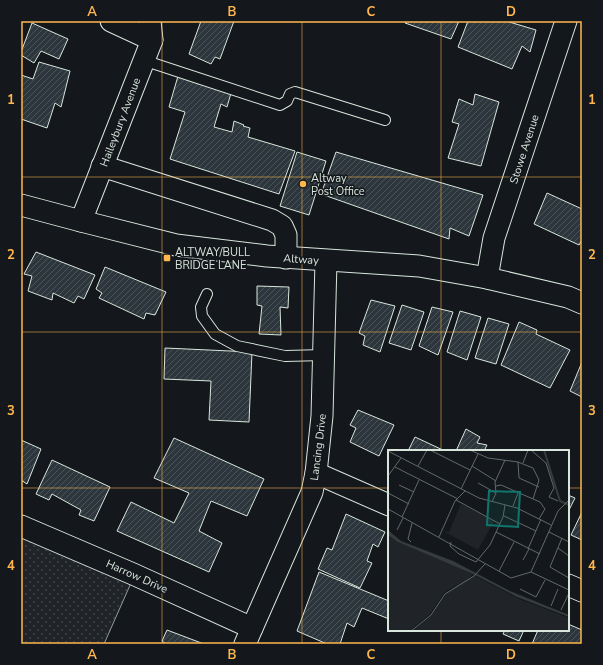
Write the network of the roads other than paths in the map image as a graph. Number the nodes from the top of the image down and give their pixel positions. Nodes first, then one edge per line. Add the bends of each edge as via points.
1 (111, 21) edge
2 (566, 21) edge
3 (151, 30) edge
4 (143, 60) junction
5 (385, 120) dead end
6 (102, 166) junction
7 (21, 205) edge
8 (81, 221) junction
9 (286, 258) junction
10 (326, 260) junction
11 (487, 278) junction
12 (207, 294) dead end
13 (582, 303) edge
14 (324, 355) junction
15 (316, 473) junction
16 (388, 505) edge
17 (21, 526) edge
18 (569, 585) edge
19 (582, 591) edge
20 (248, 636) edge

1 - 3 street
2 - 11 street, Stowe Avenue via 494,238
3 - 4 street, Haileybury Avenue
4 - 5 lane via 280,105 295,92
4 - 6 street, Haileybury Avenue
6 - 8 street, Haileybury Avenue
6 - 9 street via 272,220 282,226 286,235
7 - 8 street, Altway
8 - 9 street, Altway via 176,245
9 - 10 street, Altway
10 - 11 street, Altway via 419,266
10 - 14 street, Lancing Drive
11 - 13 street, Altway via 568,297
12 - 14 lane via 201,307 202,316 215,334 237,346 285,356
14 - 15 street, Lancing Drive via 322,416
15 - 16 street
15 - 20 street, Lancing Drive via 312,492
17 - 20 street, Harrow Drive via 140,577
18 - 19 street

